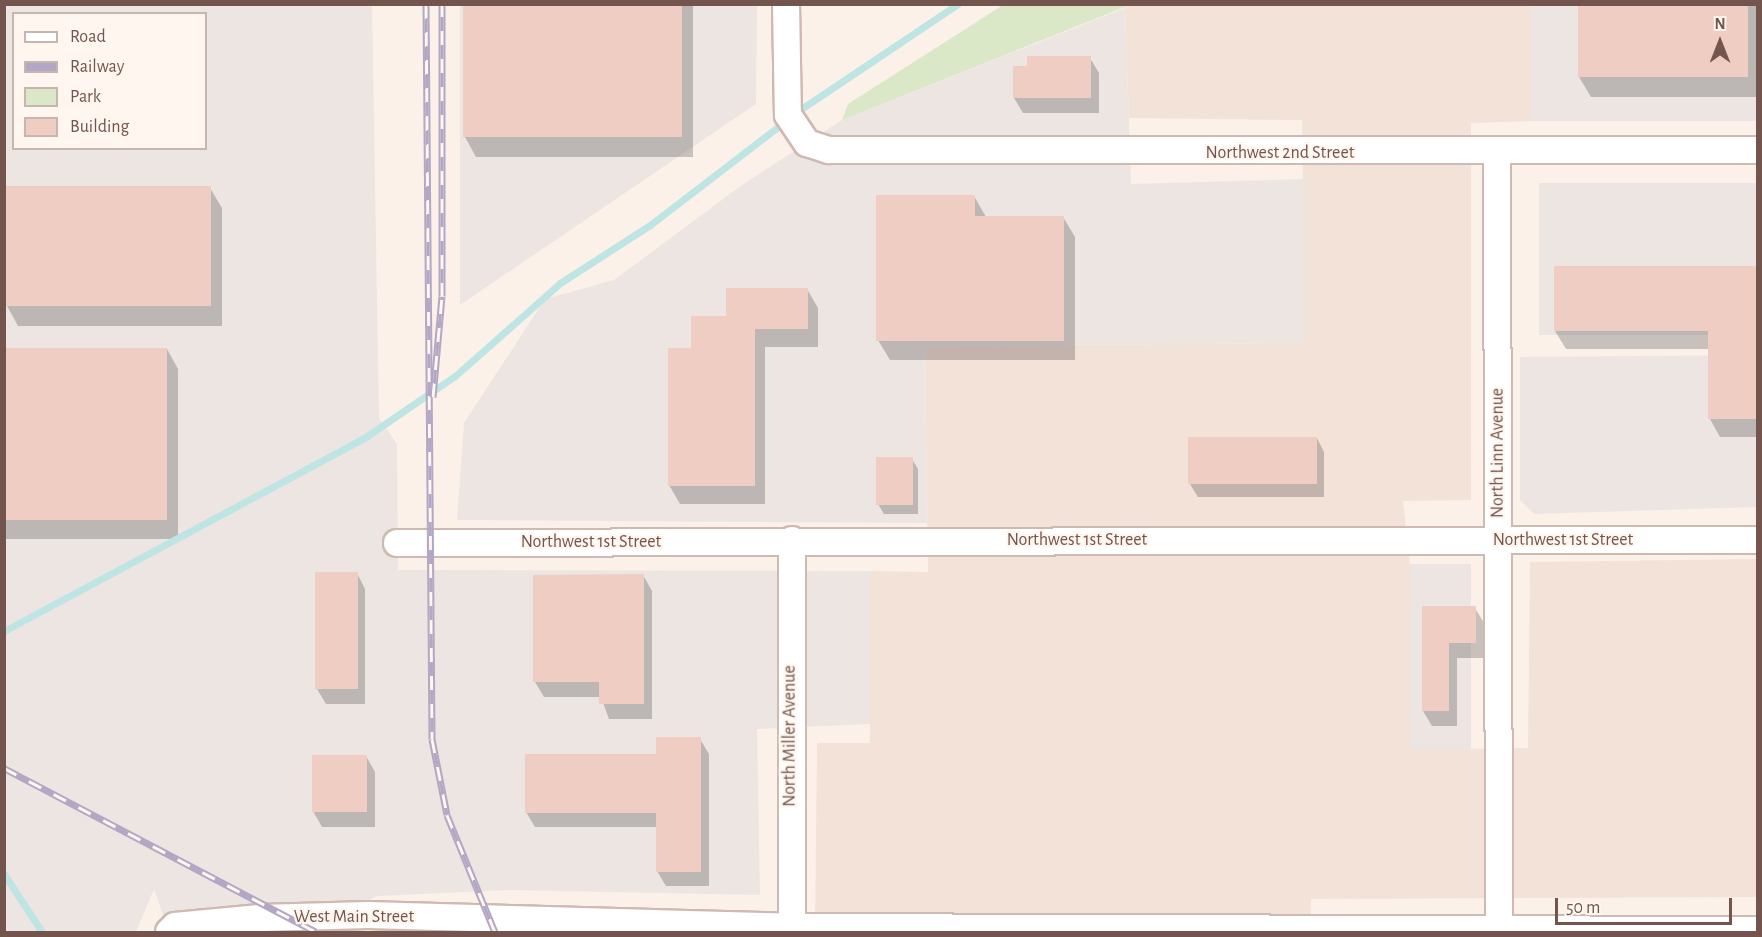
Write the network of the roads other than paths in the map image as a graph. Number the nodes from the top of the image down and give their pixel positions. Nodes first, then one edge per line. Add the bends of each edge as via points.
1 (786, 4) edge
2 (1758, 150) edge
3 (1497, 153) junction
4 (792, 540) junction
5 (1498, 540) junction
6 (1758, 540) edge
7 (397, 543) dead end
8 (172, 929) edge
9 (792, 930) edge
10 (1758, 930) edge
11 (1499, 932) edge

1 - 3 street, Northwest 2nd Street via 785,93 799,134 815,147 857,153
2 - 3 street, Northwest 2nd Street
3 - 5 street, North Linn Avenue
4 - 5 street, Northwest 1st Street
4 - 7 street, Northwest 1st Street
4 - 9 street, North Miller Avenue
5 - 6 street, Northwest 1st Street
5 - 11 street, North Linn Avenue
8 - 9 street, West Main Street via 368,915
9 - 11 street, West Main Street
10 - 11 street, West Main Street

